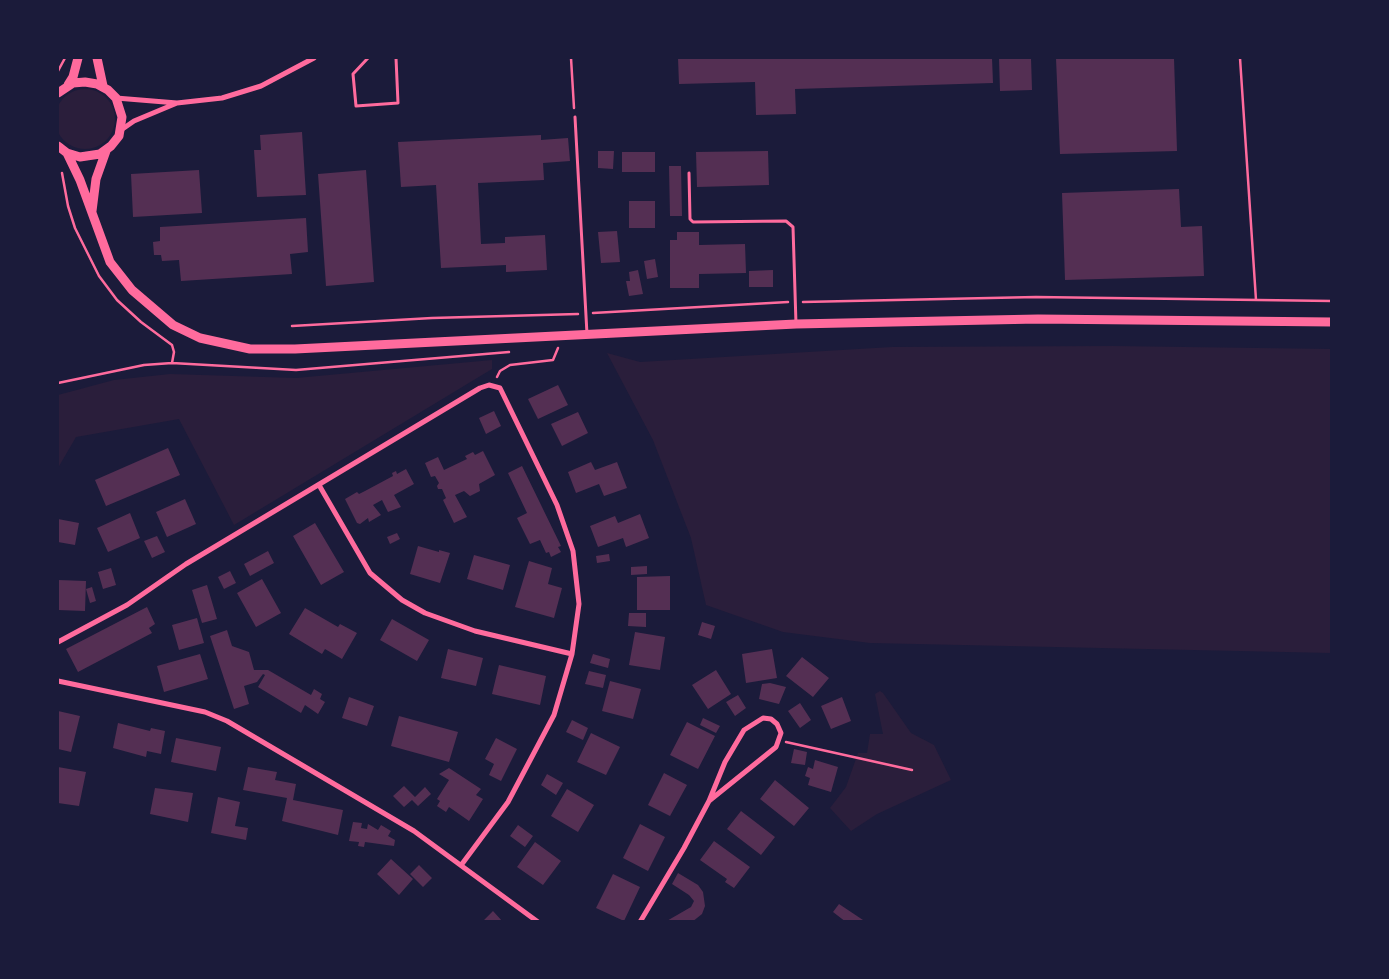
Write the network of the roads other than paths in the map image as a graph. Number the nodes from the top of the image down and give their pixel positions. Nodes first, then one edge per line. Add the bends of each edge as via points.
1 (78, 58) edge
2 (97, 58) edge
3 (314, 58) edge
4 (368, 58) edge
5 (396, 58) edge
6 (68, 85) junction
7 (103, 86) junction
8 (58, 93) edge
9 (116, 98) junction
10 (177, 103) junction
11 (575, 117) road end
12 (121, 130) junction
13 (58, 146) edge
14 (106, 151) junction
15 (67, 153) junction
16 (689, 172) dead end
17 (92, 212) junction
18 (1332, 322) edge
19 (796, 324) junction
20 (587, 334) junction
21 (319, 486) junction
22 (58, 642) edge
23 (572, 654) junction
24 (58, 681) edge
25 (709, 801) junction
26 (462, 864) junction
27 (538, 922) edge
28 (640, 922) edge

1 - 6 street
2 - 7 street
3 - 10 street via 261,86 222,98
4 - 5 lane via 353,74 356,106 398,104
6 - 7 street via 85,82
6 - 8 street
7 - 9 street
9 - 10 street
9 - 12 street via 121,110
10 - 12 street
11 - 20 lane
12 - 14 street
13 - 15 street
14 - 15 street via 86,157
14 - 17 street via 96,179
15 - 17 street
16 - 19 lane via 692,222 786,221 793,227
17 - 20 street via 110,262 132,290 173,325 220,344 288,350
18 - 19 street via 1038,319
19 - 20 street
21 - 22 street via 186,564 127,605
21 - 23 street via 370,573 402,600 425,613 476,631
21 - 23 street via 480,388 494,385 504,393 544,476 573,551 579,604
23 - 26 street via 554,715 508,802
24 - 26 street via 205,712 227,721 373,805
25 - 25 street via 776,747 780,741 779,728 771,719 756,721 744,730 725,762
25 - 28 street
26 - 27 street

